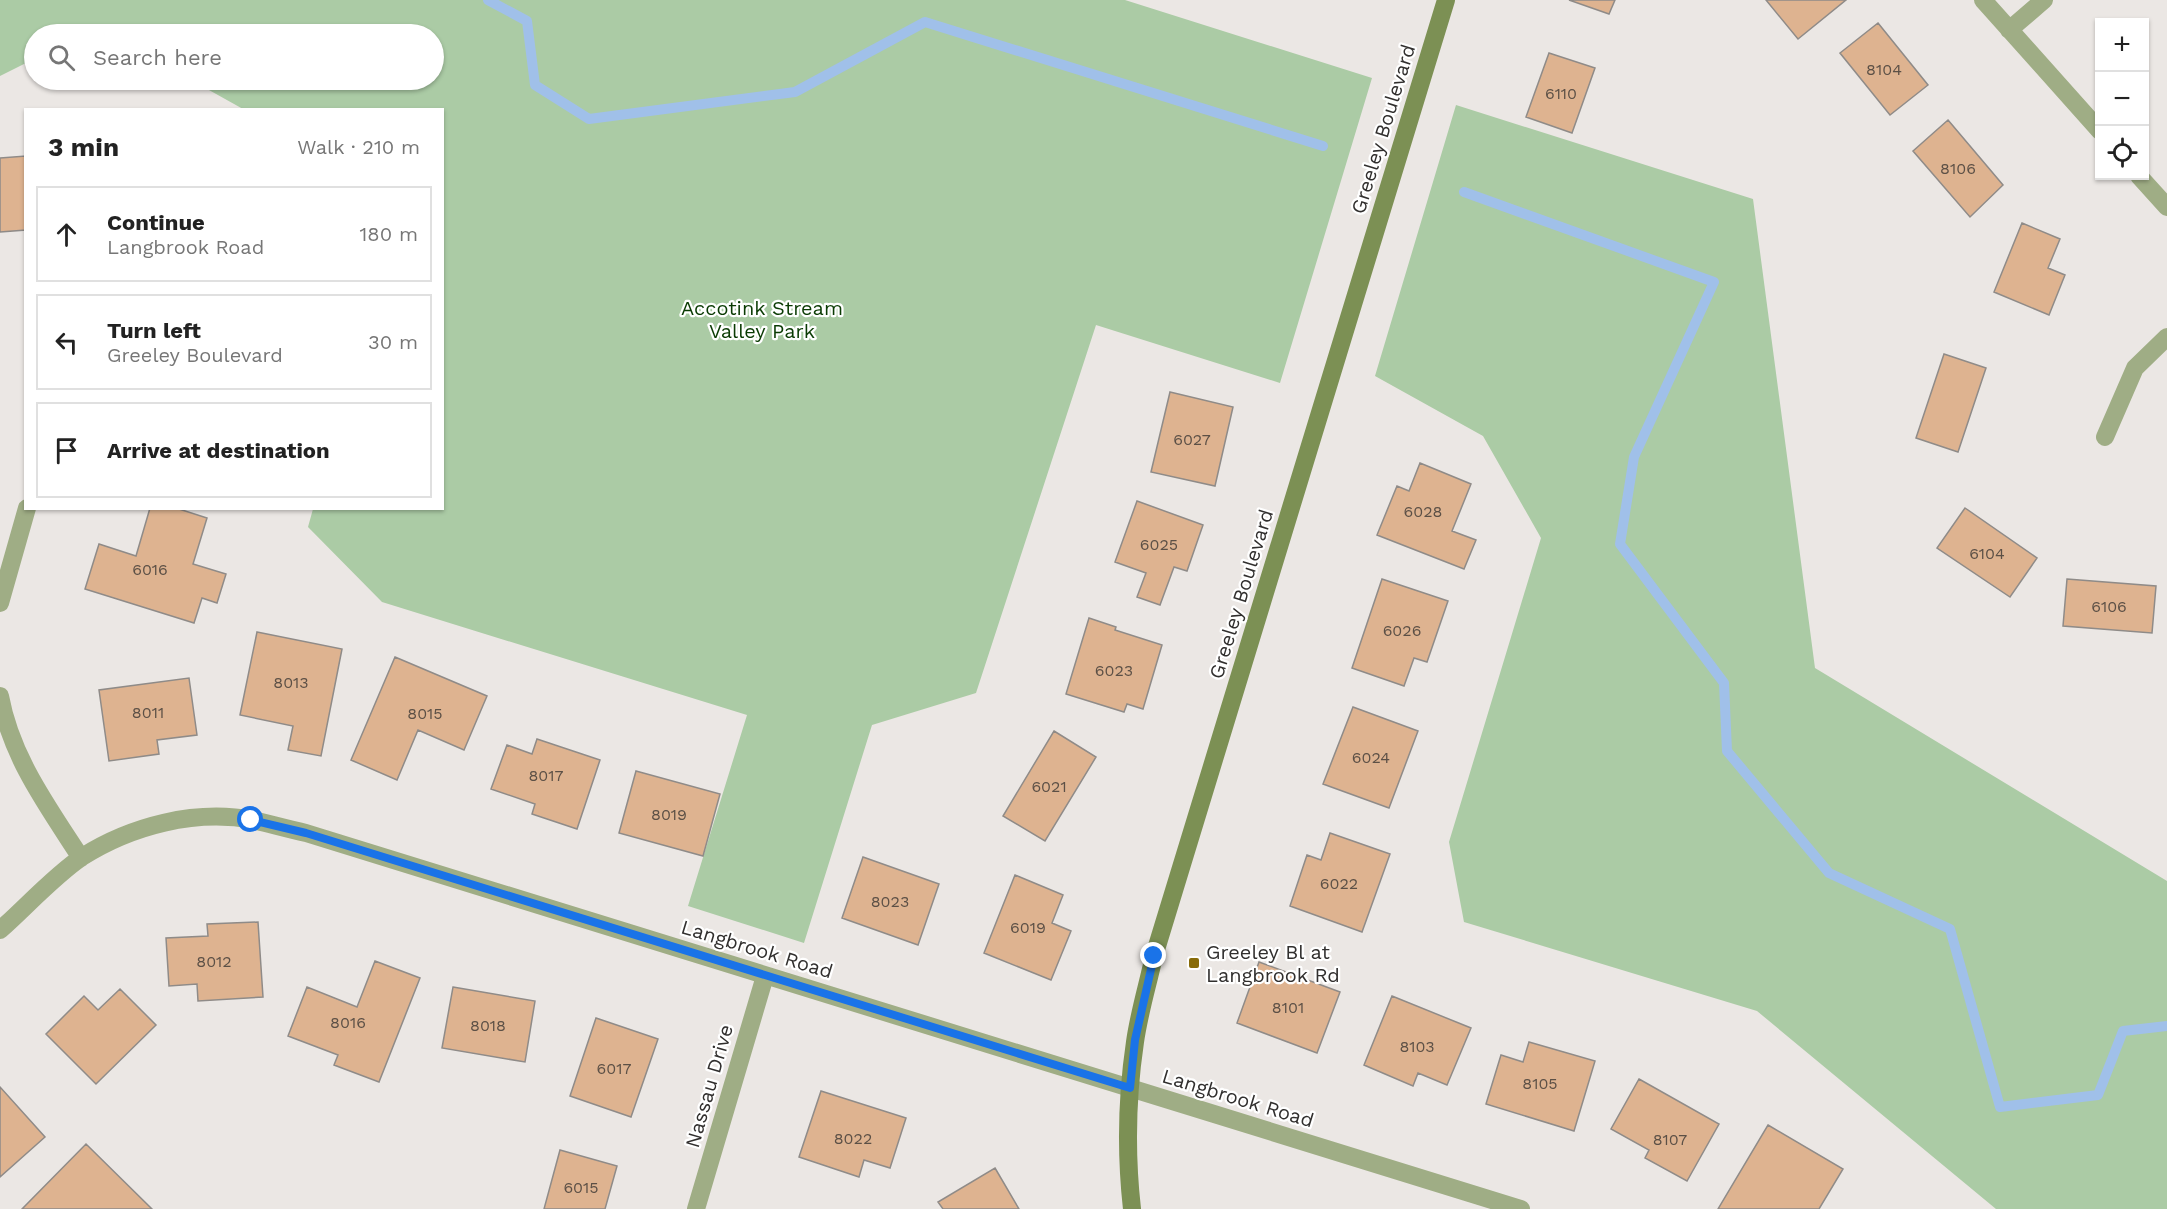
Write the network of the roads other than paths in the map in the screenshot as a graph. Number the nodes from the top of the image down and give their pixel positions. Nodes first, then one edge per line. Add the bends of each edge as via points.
1 (1446, 0) edge
2 (1983, 0) edge
3 (2044, 0) edge
4 (2009, 30) junction
5 (2095, 126) edge
6 (2143, 180) edge
7 (2167, 207) edge
8 (2167, 337) edge
9 (2105, 437) dead end
10 (26, 510) edge
11 (0, 603) edge
12 (0, 696) edge
13 (81, 858) junction
14 (0, 930) edge
15 (765, 976) junction
16 (1130, 1088) junction
17 (696, 1209) edge
18 (1132, 1209) edge
19 (1521, 1209) edge

1 - 16 street, Greeley Boulevard via 1154,956 1135,1040
2 - 4 street
3 - 4 street
4 - 5 street
6 - 7 street
8 - 9 street via 2135,368
10 - 11 street
12 - 13 street via 4,717 30,780
13 - 14 street, Langbrook Road
13 - 15 street, Langbrook Road via 117,839 164,823 204,817 251,820 306,833
15 - 16 street, Langbrook Road
15 - 17 street, Nassau Drive
16 - 18 street, Greeley Boulevard
16 - 19 street, Langbrook Road

